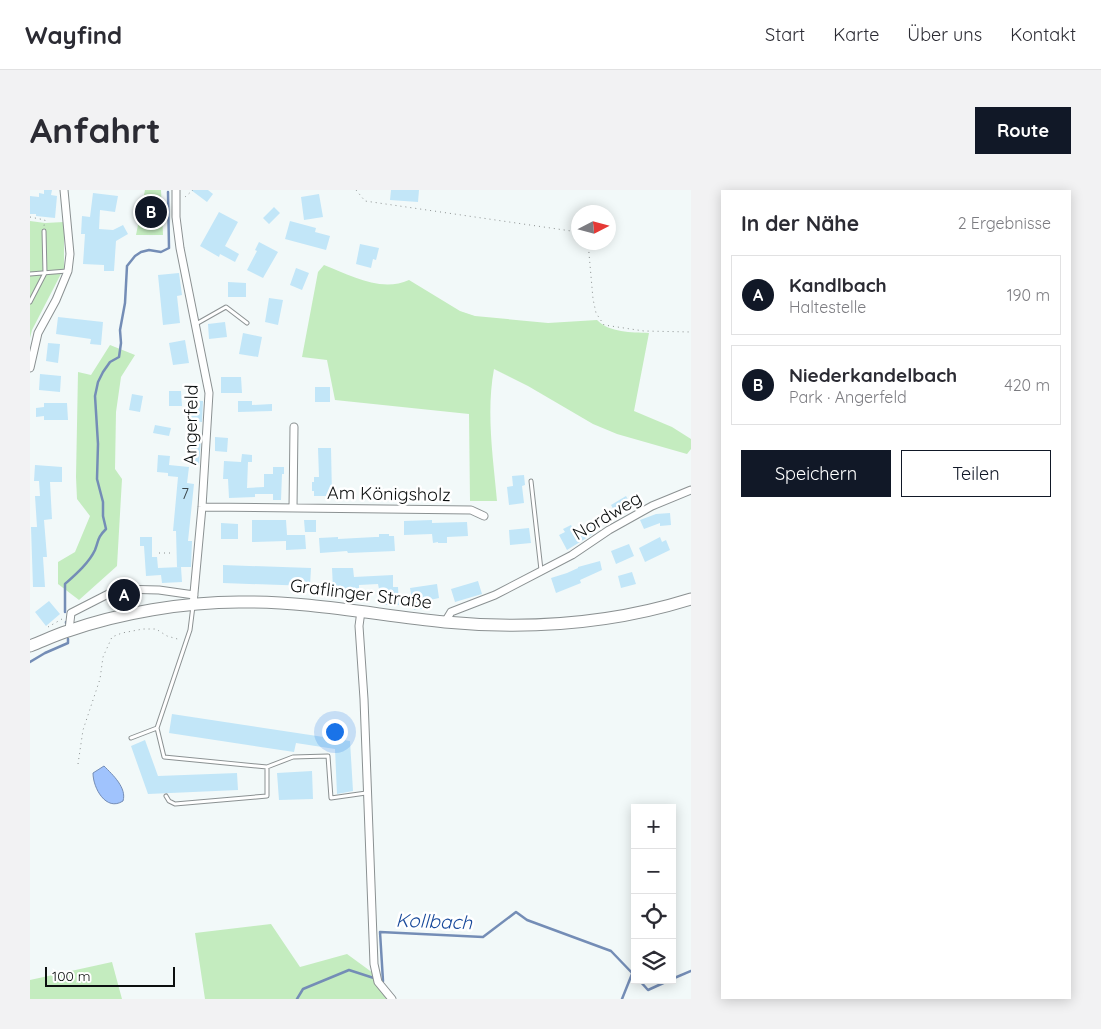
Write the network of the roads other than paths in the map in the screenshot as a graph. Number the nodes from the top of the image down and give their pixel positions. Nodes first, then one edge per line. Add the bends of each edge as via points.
1 (64, 190) edge
2 (176, 190) edge
3 (44, 231) road end
4 (68, 271) junction
5 (45, 273) junction
6 (30, 274) edge
7 (30, 302) edge
8 (247, 323) dead end
9 (196, 324) junction
10 (30, 368) edge
11 (294, 427) dead end
12 (531, 481) dead end
13 (691, 490) edge
14 (202, 507) junction
15 (293, 508) junction
16 (484, 516) dead end
17 (541, 572) junction
18 (194, 599) junction
19 (691, 599) edge
20 (360, 611) junction
21 (445, 622) junction
22 (69, 630) junction
23 (30, 646) edge
24 (157, 728) junction
25 (131, 738) dead end
26 (267, 767) junction
27 (367, 793) junction
28 (166, 796) dead end
29 (392, 999) edge

1 - 4 street via 70,254
2 - 9 street, Angerfeld via 180,248
3 - 5 lane
4 - 5 lane
4 - 10 street via 38,333
5 - 6 lane
5 - 7 lane
8 - 9 lane via 226,307
9 - 14 street, Angerfeld via 210,393
11 - 15 street
12 - 17 lane
13 - 17 street, Nordweg via 635,516
14 - 15 street, Am Königsholz
14 - 18 street, Angerfeld
15 - 16 street, Am Königsholz via 471,510
17 - 21 street, Nordweg via 451,612
18 - 20 main road, Graflinger Straße via 281,602
18 - 22 main road, Graflinger Straße
18 - 22 street via 159,590 118,589 71,613
18 - 24 lane via 190,630
19 - 21 main road, Graflinger Straße via 631,615 562,625
20 - 21 main road, Graflinger Straße
20 - 27 street
22 - 23 main road, Graflinger Straße
24 - 25 lane
24 - 26 lane via 164,757
26 - 27 lane via 293,757 328,756 331,798
26 - 28 lane via 267,796 175,804
27 - 29 street via 377,979

